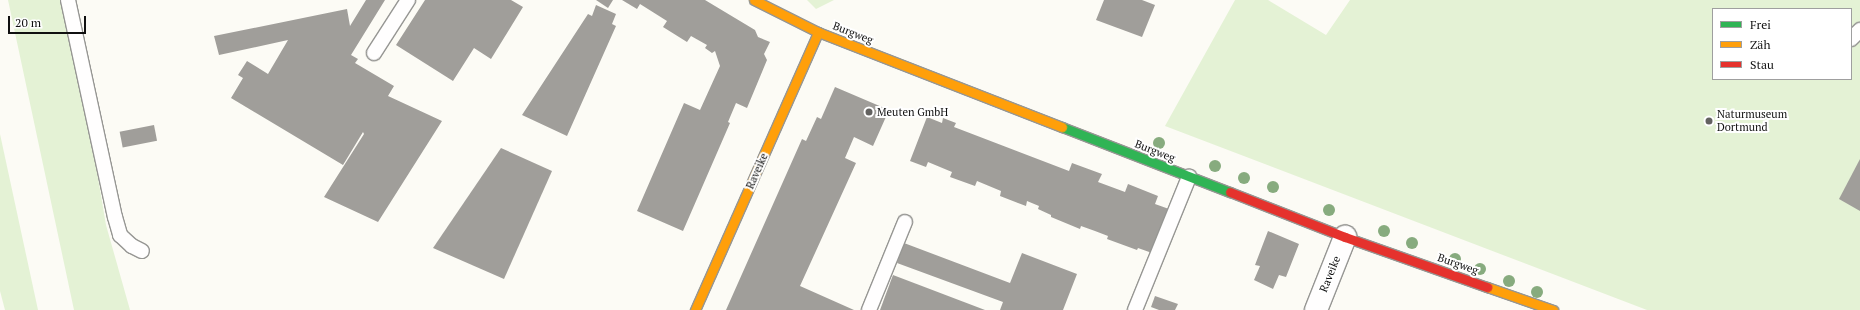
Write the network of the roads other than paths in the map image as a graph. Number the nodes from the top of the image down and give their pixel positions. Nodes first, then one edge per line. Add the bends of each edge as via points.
1 (68, 0) edge
2 (408, 0) edge
3 (754, 0) edge
4 (1860, 30) edge
5 (818, 32) junction
6 (1852, 38) edge
7 (374, 53) dead end
8 (1189, 177) junction
9 (905, 222) dead end
10 (1345, 237) junction
11 (142, 250) dead end
12 (695, 310) edge
13 (869, 310) edge
14 (1135, 310) edge
15 (1316, 310) edge
16 (1553, 310) edge

1 - 11 lane via 120,235 132,246
2 - 7 lane
3 - 5 street, Burgweg
4 - 6 lane
5 - 8 street, Burgweg
5 - 12 street, Raveike
8 - 10 street, Burgweg
8 - 14 lane
9 - 13 lane
10 - 15 street, Raveike
10 - 16 street, Burgweg

